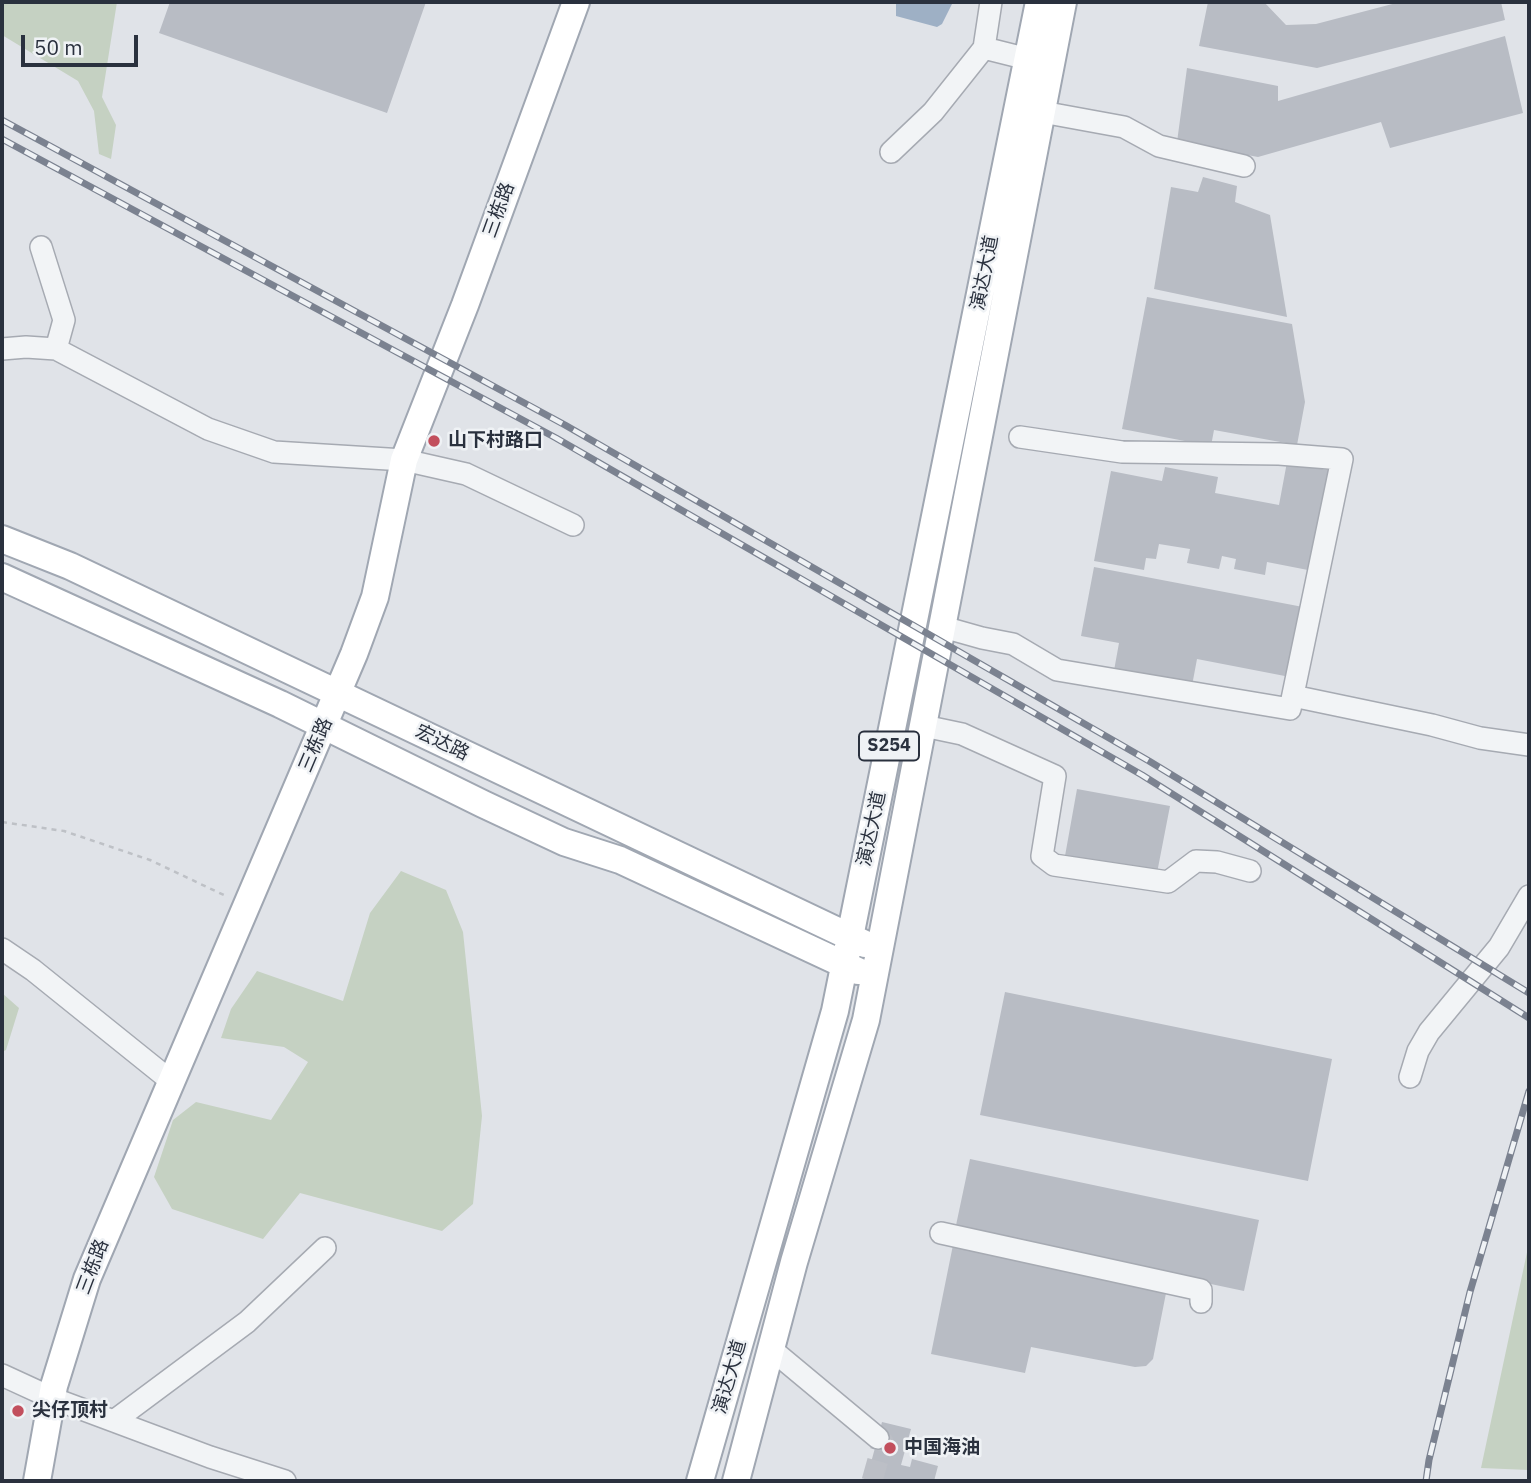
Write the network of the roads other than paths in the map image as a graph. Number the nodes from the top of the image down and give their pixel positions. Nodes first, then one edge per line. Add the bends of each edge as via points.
1 (576, 2) edge
2 (991, 2) edge
3 (1039, 2) edge
4 (1063, 2) edge
5 (984, 48) junction
6 (1028, 59) junction
7 (1042, 112) junction
8 (891, 152) dead end
9 (1244, 166) dead end
10 (41, 247) dead end
11 (2, 349) edge
12 (56, 349) junction
13 (1020, 437) dead end
14 (404, 460) junction
15 (573, 525) dead end
16 (2, 539) edge
17 (2, 577) edge
18 (943, 627) junction
19 (338, 693) junction
20 (1293, 696) junction
21 (324, 726) junction
22 (924, 726) junction
23 (1529, 745) edge
24 (1250, 870) dead end
25 (1529, 896) edge
26 (850, 937) junction
27 (2, 948) edge
28 (880, 950) junction
29 (844, 965) junction
30 (874, 978) junction
31 (1410, 1077) dead end
32 (171, 1081) junction
33 (942, 1233) dead end
34 (325, 1248) dead end
35 (1201, 1302) dead end
36 (771, 1349) junction
37 (2, 1375) edge
38 (52, 1398) junction
39 (114, 1421) junction
40 (878, 1438) dead end
41 (37, 1481) edge
42 (285, 1481) edge
43 (700, 1481) edge
44 (736, 1481) edge

1 - 14 main road, 三栋路
2 - 5 street
3 - 6 main road, 演达大道 / S254
4 - 7 main road, 演达大道 / S254
5 - 6 street
5 - 8 street via 933,112
6 - 26 main road, 演达大道 / S254
7 - 9 street via 1124,127 1159,146
7 - 18 main road, 演达大道 / S254
10 - 12 street via 64,320
11 - 12 street
12 - 14 street via 208,429 274,452
13 - 20 street via 1122,452 1342,459
14 - 15 street via 466,474
14 - 19 main road, 三栋路 via 374,597
16 - 19 main road, 宏达路 via 70,566
17 - 21 main road, 宏达路
18 - 20 street via 1013,644 1057,670 1290,709
18 - 22 main road, 演达大道 / S254
19 - 21 main road, 三栋路
19 - 26 main road, 宏达路
20 - 23 street
21 - 29 main road, 宏达路 via 564,842 620,860
21 - 32 main road, 三栋路
22 - 24 street via 962,734 1055,776 1042,856 1054,865 1168,882 1196,861
22 - 28 main road, 演达大道 / S254
25 - 31 street via 1499,947 1429,1032
26 - 28 main road, 宏达路
26 - 29 main road, 演达大道 / S254
27 - 32 street
28 - 30 main road, 演达大道 / S254
29 - 30 main road, 宏达路
29 - 43 main road, 演达大道 / S254 via 835,1011
30 - 36 main road, 演达大道 / S254 via 866,1020
32 - 38 main road, 三栋路 via 87,1279
33 - 35 street via 1201,1290
34 - 39 street via 247,1322
36 - 40 street
36 - 44 main road, 演达大道 / S254
37 - 38 street
38 - 39 street
38 - 41 main road, 三栋路
39 - 42 street

